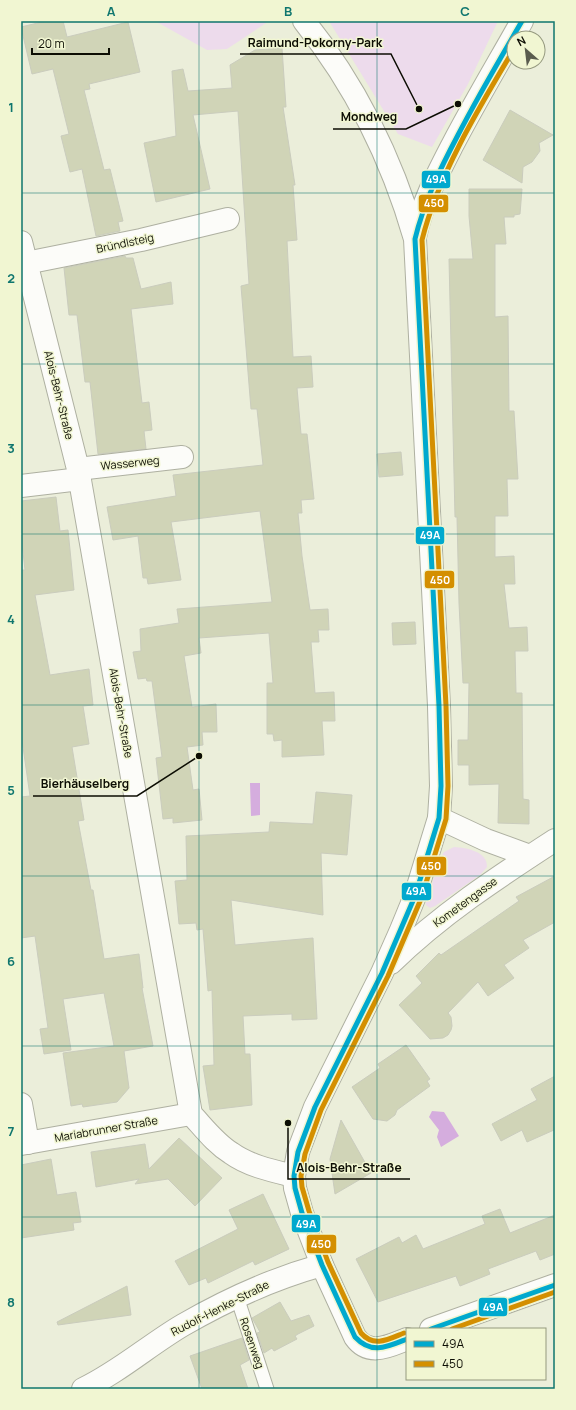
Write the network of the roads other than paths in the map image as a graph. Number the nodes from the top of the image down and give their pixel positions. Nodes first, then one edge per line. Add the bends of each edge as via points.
1 (304, 21) edge
2 (522, 21) edge
3 (228, 219) dead end
4 (415, 239) junction
5 (21, 242) edge
6 (24, 264) edge
7 (182, 457) dead end
8 (79, 474) junction
9 (21, 486) edge
10 (439, 818) junction
11 (555, 840) edge
12 (530, 856) junction
13 (382, 973) junction
14 (21, 1104) edge
15 (192, 1114) junction
16 (25, 1143) edge
17 (294, 1176) junction
18 (322, 1265) junction
19 (555, 1285) edge
20 (237, 1297) junction
21 (434, 1328) edge
22 (406, 1339) edge
23 (84, 1389) edge
24 (267, 1389) edge

1 - 4 street via 328,52 360,103 398,183
2 - 4 street via 470,111 434,181 422,210
3 - 6 street, Bründlsteig
4 - 10 street via 439,706
5 - 6 street, Alois-Behr-Straße
6 - 8 street, Alois-Behr-Straße
7 - 8 street, Wasserweg
8 - 9 street, Wasserweg
8 - 15 street, Alois-Behr-Straße
10 - 12 street via 486,840
10 - 13 street via 415,896
11 - 12 street, Kometengasse
12 - 13 street, Kometengasse via 446,914 411,943
13 - 17 street via 315,1107 298,1152
14 - 16 street
15 - 16 street, Mariabrunner Straße
15 - 17 street via 217,1142 231,1153 270,1170
17 - 18 street via 298,1200
18 - 20 street, Rudolf-Henke-Straße via 276,1280
18 - 22 street via 352,1332 361,1345 376,1348
19 - 21 street
20 - 23 street, Rudolf-Henke-Straße via 183,1325
20 - 24 lane, Rosenweg

